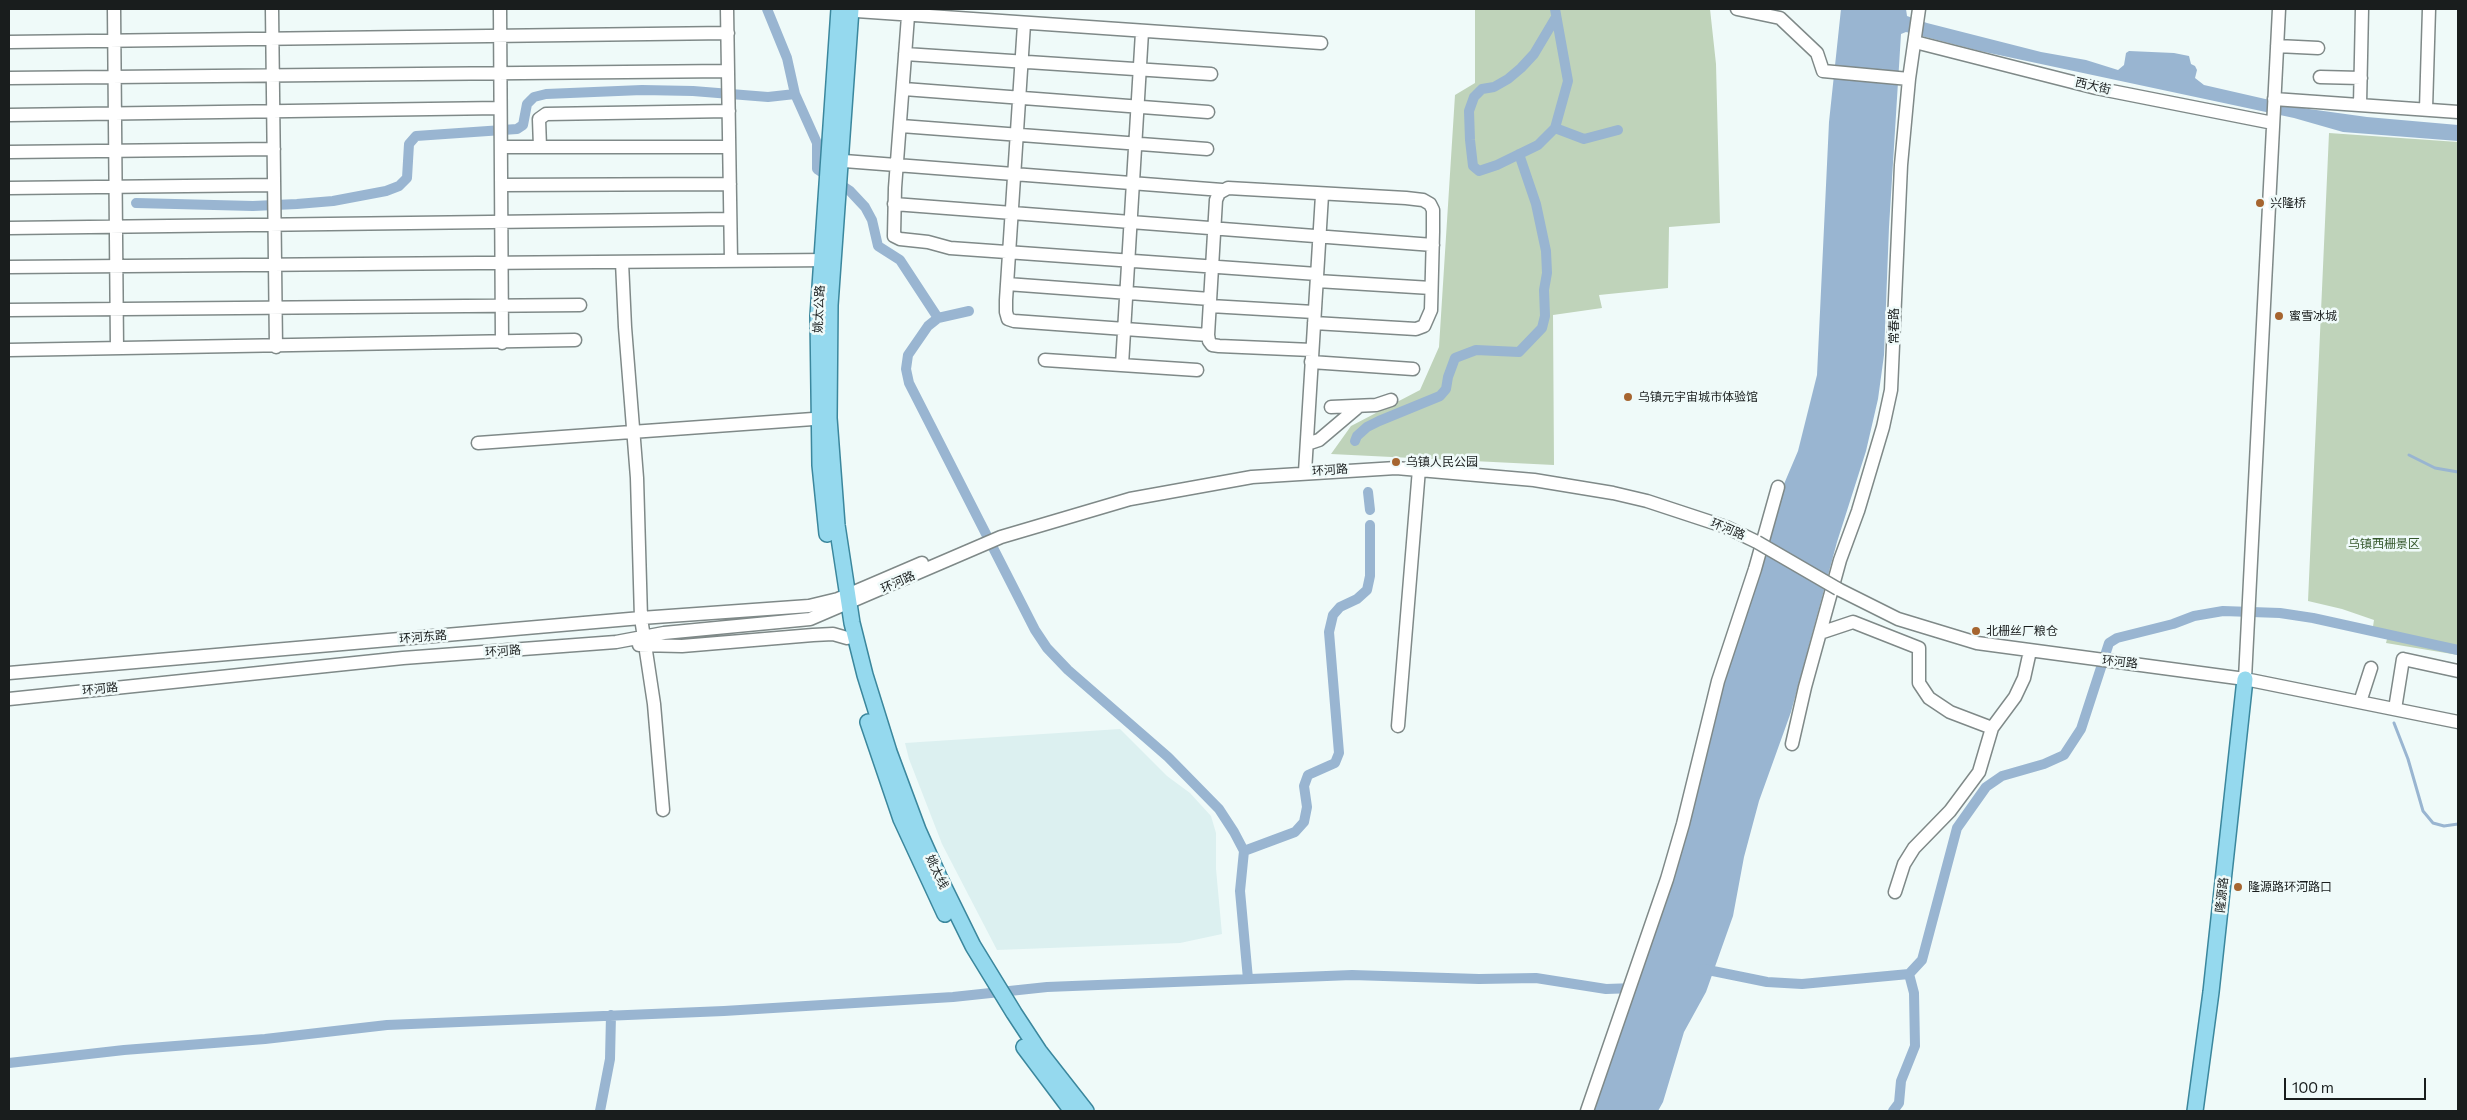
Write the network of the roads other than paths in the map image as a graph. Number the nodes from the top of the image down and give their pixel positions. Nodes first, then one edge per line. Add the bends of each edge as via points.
1 (114, 9) edge
2 (272, 9) edge
3 (500, 9) edge
4 (728, 9) edge
5 (1737, 9) edge
6 (2279, 9) edge
7 (2362, 9) edge
8 (2429, 9) edge
9 (845, 10) edge
10 (1919, 11) edge
11 (908, 16) junction
12 (1024, 24) junction
13 (1142, 32) junction
14 (728, 33) junction
15 (500, 36) junction
16 (272, 39) junction
17 (1915, 40) junction
18 (114, 41) junction
19 (9, 42) edge
20 (1321, 42) dead end
21 (2277, 46) junction
22 (2318, 48) dead end
23 (906, 54) junction
24 (1022, 61) junction
25 (1140, 69) junction
26 (500, 73) junction
27 (1211, 74) dead end
28 (273, 76) junction
29 (114, 77) junction
30 (728, 77) junction
31 (2320, 77) dead end
32 (9, 78) edge
33 (2361, 78) junction
34 (1909, 79) junction
35 (904, 89) junction
36 (1019, 97) junction
37 (2274, 99) junction
38 (2360, 105) junction
39 (729, 106) junction
40 (1138, 106) junction
41 (2426, 109) junction
42 (273, 112) junction
43 (1208, 112) dead end
44 (2458, 112) edge
45 (115, 114) junction
46 (500, 114) junction
47 (9, 115) edge
48 (2273, 121) junction
49 (901, 126) junction
50 (1017, 135) junction
51 (501, 144) junction
52 (1135, 144) junction
53 (729, 146) junction
54 (540, 147) junction
55 (274, 149) junction
56 (1208, 149) dead end
57 (115, 150) junction
58 (9, 152) edge
59 (835, 160) junction
60 (897, 164) junction
61 (1014, 173) junction
62 (1133, 183) junction
63 (730, 184) junction
64 (501, 186) junction
65 (115, 187) junction
66 (9, 188) edge
67 (274, 189) junction
68 (1222, 190) junction
69 (1322, 195) junction
70 (894, 204) junction
71 (1012, 213) junction
72 (275, 220) junction
73 (730, 220) junction
74 (501, 222) junction
75 (1130, 222) junction
76 (116, 227) junction
77 (9, 228) edge
78 (1214, 229) junction
79 (1320, 236) junction
80 (1433, 245) junction
81 (1009, 252) junction
82 (827, 260) junction
83 (1128, 260) junction
84 (731, 261) junction
85 (622, 262) junction
86 (502, 263) junction
87 (275, 265) junction
88 (116, 266) junction
89 (1212, 266) junction
90 (9, 267) edge
91 (1317, 277) junction
92 (1007, 284) junction
93 (1431, 288) junction
94 (1126, 293) junction
95 (1210, 302) junction
96 (580, 305) dead end
97 (502, 306) junction
98 (276, 308) junction
99 (116, 309) junction
100 (9, 310) edge
101 (1314, 318) junction
102 (1124, 329) junction
103 (1208, 335) junction
104 (575, 340) dead end
105 (502, 343) junction
106 (276, 346) junction
107 (116, 348) junction
108 (9, 350) edge
109 (1311, 356) junction
110 (1045, 360) dead end
111 (1122, 365) junction
112 (1414, 368) dead end
113 (1197, 370) dead end
114 (1391, 400) dead end
115 (1331, 407) dead end
116 (1358, 407) junction
117 (824, 419) junction
118 (633, 432) junction
119 (478, 443) dead end
120 (1307, 444) junction
121 (1419, 469) junction
122 (1305, 472) junction
123 (1778, 487) dead end
124 (843, 602) junction
125 (640, 618) junction
126 (1820, 634) junction
127 (847, 638) junction
128 (616, 642) junction
129 (2030, 651) junction
130 (2371, 668) dead end
131 (2458, 671) edge
132 (9, 673) edge
133 (2245, 679) junction
134 (9, 699) edge
135 (2360, 702) junction
136 (2394, 709) junction
137 (2458, 722) edge
138 (1398, 726) dead end
139 (1992, 728) junction
140 (1792, 744) dead end
141 (663, 810) dead end
142 (1895, 892) dead end
143 (980, 967) junction
144 (1008, 1013) junction
145 (1072, 1111) edge
146 (1086, 1111) edge
147 (1587, 1111) edge
148 (2195, 1111) edge

1 - 18 street
2 - 16 street
3 - 15 street
4 - 14 street
5 - 34 street via 1780,18 1818,53 1822,72
6 - 21 street
7 - 33 street
8 - 41 street
9 - 11 street
9 - 59 main road, 姚太公路
10 - 17 street, 常春路
11 - 12 street
11 - 23 street
12 - 13 street
12 - 24 street
13 - 20 street
13 - 25 street
14 - 15 street
14 - 30 street
15 - 16 street
15 - 26 street
16 - 18 street
16 - 28 street
17 - 34 street, 常春路
17 - 48 street, 西大街 via 2096,88
18 - 19 street
18 - 29 street
21 - 22 street
21 - 37 street
23 - 24 street
23 - 35 street
24 - 25 street
24 - 36 street
25 - 27 street
25 - 40 street
26 - 28 street
26 - 30 street
26 - 46 street
28 - 29 street
28 - 42 street
29 - 32 street
29 - 45 street
30 - 39 street
31 - 33 street
33 - 38 street
34 - 126 street, 常春路 via 1901,165 1891,390 1883,428 1840,560
35 - 36 street
35 - 49 street
36 - 40 street
36 - 50 street
37 - 38 street
37 - 48 street
38 - 41 street
39 - 53 street
39 - 54 street via 546,114 539,119
40 - 43 street
40 - 52 street
41 - 44 street
42 - 45 street
42 - 46 street
42 - 55 street
45 - 47 street
45 - 57 street
46 - 51 street
48 - 133 street
49 - 50 street
49 - 60 street
50 - 52 street
50 - 61 street
51 - 54 street
51 - 64 street
52 - 56 street
52 - 62 street
53 - 54 street
53 - 63 street
55 - 57 street
55 - 67 street
57 - 58 street
57 - 65 street
59 - 60 street
59 - 82 main road, 姚太公路
60 - 61 street
60 - 70 street
61 - 62 street
61 - 71 street
62 - 68 street
62 - 75 street
63 - 64 street
63 - 73 street
64 - 74 street
65 - 66 street
65 - 67 street
65 - 76 street
67 - 72 street
68 - 69 street
68 - 78 street via 1216,200
69 - 79 street
69 - 80 street via 1423,200 1430,204 1432,210
70 - 71 street
70 - 81 street via 894,236 900,239 950,248
71 - 75 street
71 - 81 street
72 - 74 street
72 - 76 street
72 - 87 street
73 - 74 street
73 - 84 street
74 - 86 street
75 - 78 street
75 - 83 street
76 - 77 street
76 - 88 street
78 - 79 street
78 - 89 street
79 - 80 street
79 - 91 street
80 - 93 street
81 - 83 street
81 - 92 street
82 - 84 street
82 - 117 main road, 姚太公路 via 829,340
83 - 89 street
83 - 94 street
84 - 85 street
85 - 86 street
85 - 118 street
86 - 87 street
86 - 97 street
87 - 88 street
87 - 98 street
88 - 90 street
88 - 99 street
89 - 91 street
89 - 95 street
91 - 93 street
91 - 101 street
92 - 94 street
92 - 102 street via 1006,312 1014,321
93 - 101 street via 1428,321 1416,329
94 - 95 street
94 - 102 street
95 - 101 street
95 - 103 street
96 - 97 street
97 - 98 street
97 - 105 street
98 - 99 street
98 - 106 street
99 - 100 street
99 - 107 street
101 - 109 street
102 - 103 street
102 - 111 street
103 - 109 street via 1212,345
104 - 105 street
105 - 106 street
106 - 107 street
107 - 108 street
109 - 112 street
109 - 120 street
110 - 111 street
111 - 113 street
114 - 116 street
115 - 116 street
116 - 120 street via 1318,440
117 - 118 street
117 - 124 main road, 姚太公路
118 - 119 street
118 - 125 street
120 - 122 street
121 - 122 street, 环河路
121 - 129 street, 环河路, bridge via 1523,478 1613,493 1692,515 1757,542 1898,619 1977,643
121 - 138 street
122 - 124 street, 环河路 via 1172,490 1102,507 939,555
123 - 147 street via 1718,681 1683,824
124 - 125 street, 环河东路
124 - 127 main road, 姚太线
124 - 128 street, 环河路 via 810,620 664,633
124 - 143 main road, 姚太线 via 903,792
125 - 132 street, 环河东路
125 - 141 street via 654,704
126 - 139 street via 1852,622 1919,648 1919,684 1929,698 1950,712
126 - 140 street, 常春路
127 - 128 street via 833,634 665,646
127 - 143 main road, 姚太线 via 866,715 901,819 933,889
128 - 134 street, 环河路 via 403,658
129 - 133 street, 环河路
129 - 139 street via 2024,678 2015,697
130 - 135 street
131 - 136 street via 2403,659
133 - 135 street, 环河路
133 - 148 main road, 隆源路
135 - 136 street, 环河路
136 - 137 street, 环河路
139 - 142 street via 1979,772 1950,811 1914,848 1904,864
143 - 144 main road, 姚太线
144 - 145 main road, 姚太线 via 1043,1074
144 - 146 main road, 姚太线

